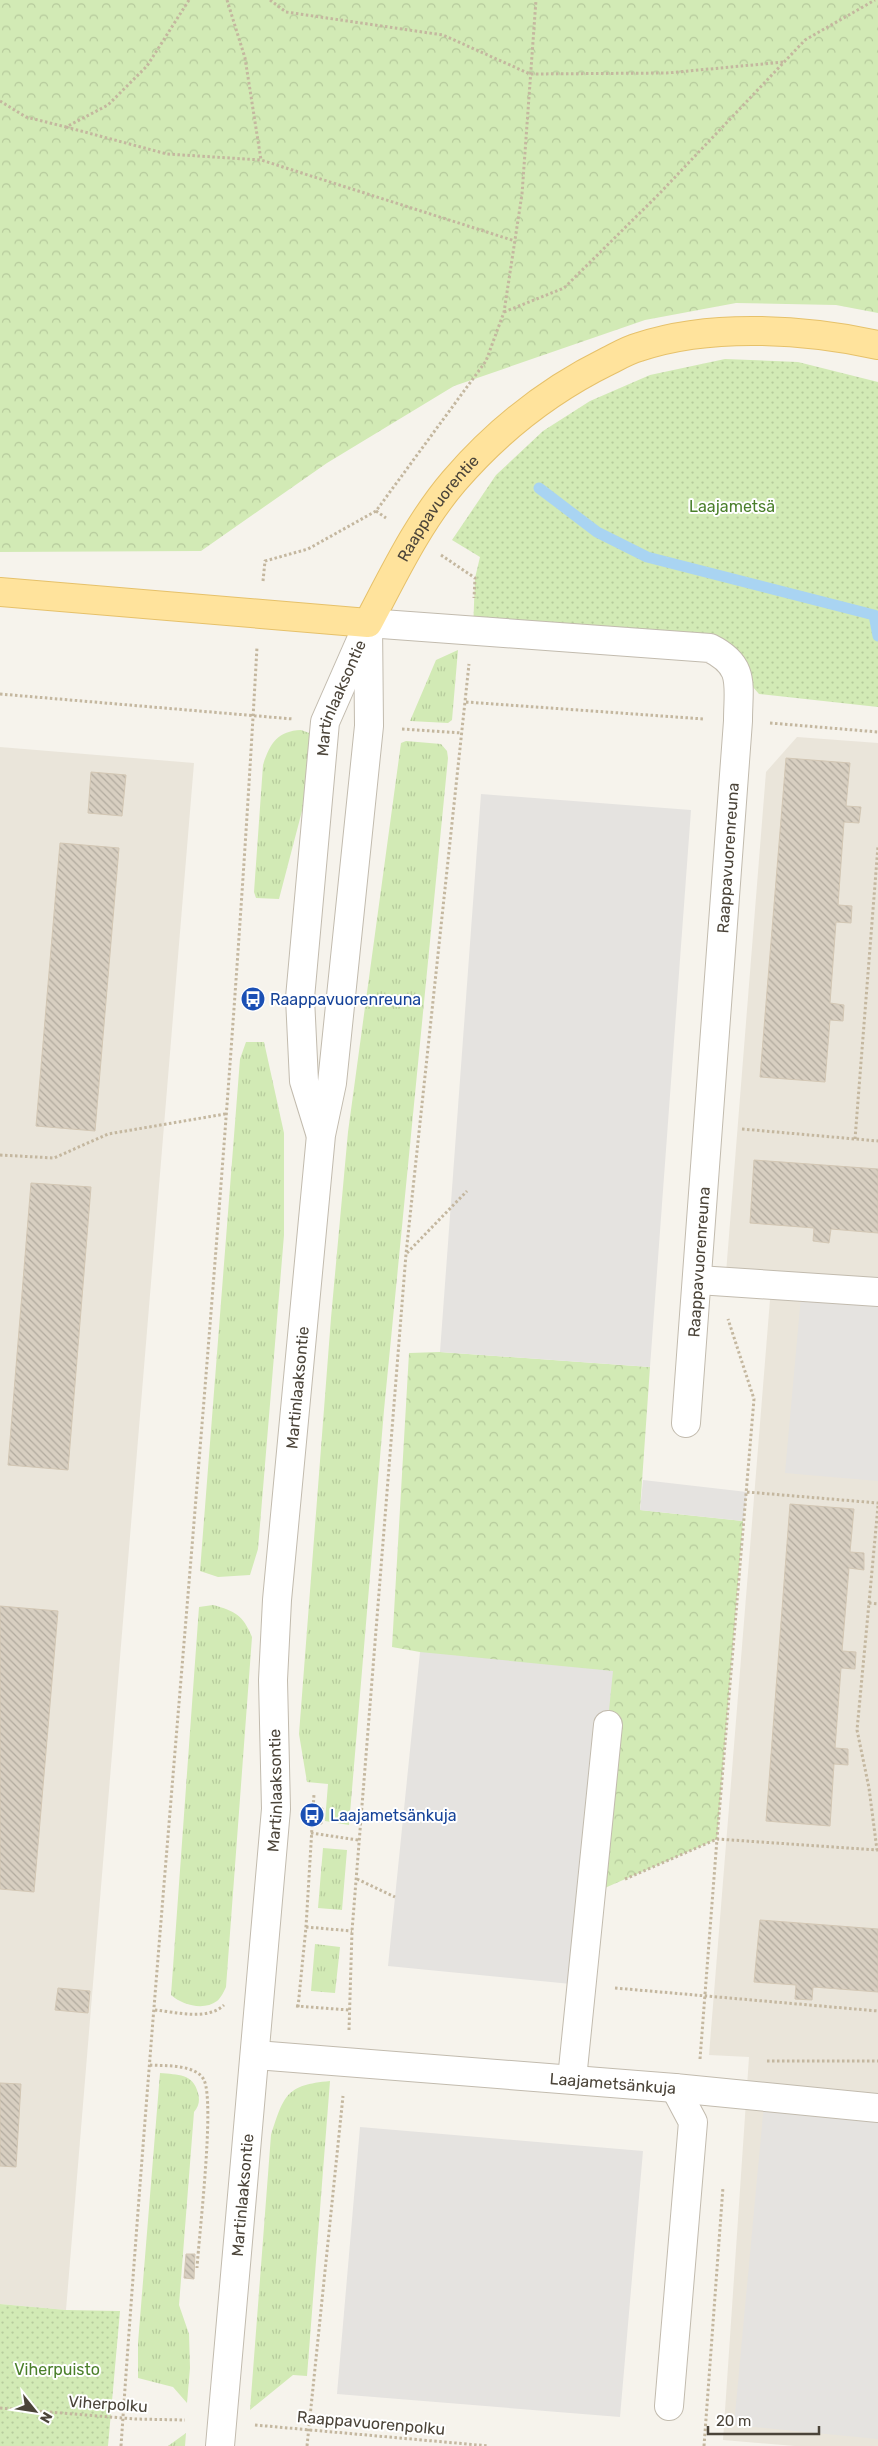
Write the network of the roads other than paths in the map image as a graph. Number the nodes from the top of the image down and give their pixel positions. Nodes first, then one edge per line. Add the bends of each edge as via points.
1 (878, 345) edge
2 (0, 592) edge
3 (368, 623) junction
4 (321, 1135) junction
5 (707, 1281) junction
6 (878, 1292) edge
7 (686, 1424) dead end
8 (608, 1725) dead end
9 (256, 2055) junction
10 (572, 2079) junction
11 (675, 2088) junction
12 (878, 2108) edge
13 (669, 2406) dead end
14 (220, 2446) edge

1 - 3 main road, Raappavuorentie via 836,336 742,331 688,336 638,347 584,373 536,403 492,440 453,482 414,537
2 - 3 main road
3 - 4 street, Martinlaaksontie via 369,726 335,1058
3 - 4 street, Martinlaaksontie via 325,722 300,998 304,1081
3 - 5 street, Raappavuorenreuna via 710,648 726,656 738,672 738,721 709,1126
4 - 9 street, Martinlaaksontie via 277,1600 274,1680 276,1809
5 - 6 street
5 - 7 street, Raappavuorenreuna
8 - 10 street
9 - 10 street, Laajametsänkuja
9 - 14 street, Martinlaaksontie
10 - 11 street, Laajametsänkuja
11 - 12 street
11 - 13 street, Laajametsänkuja via 693,2122

